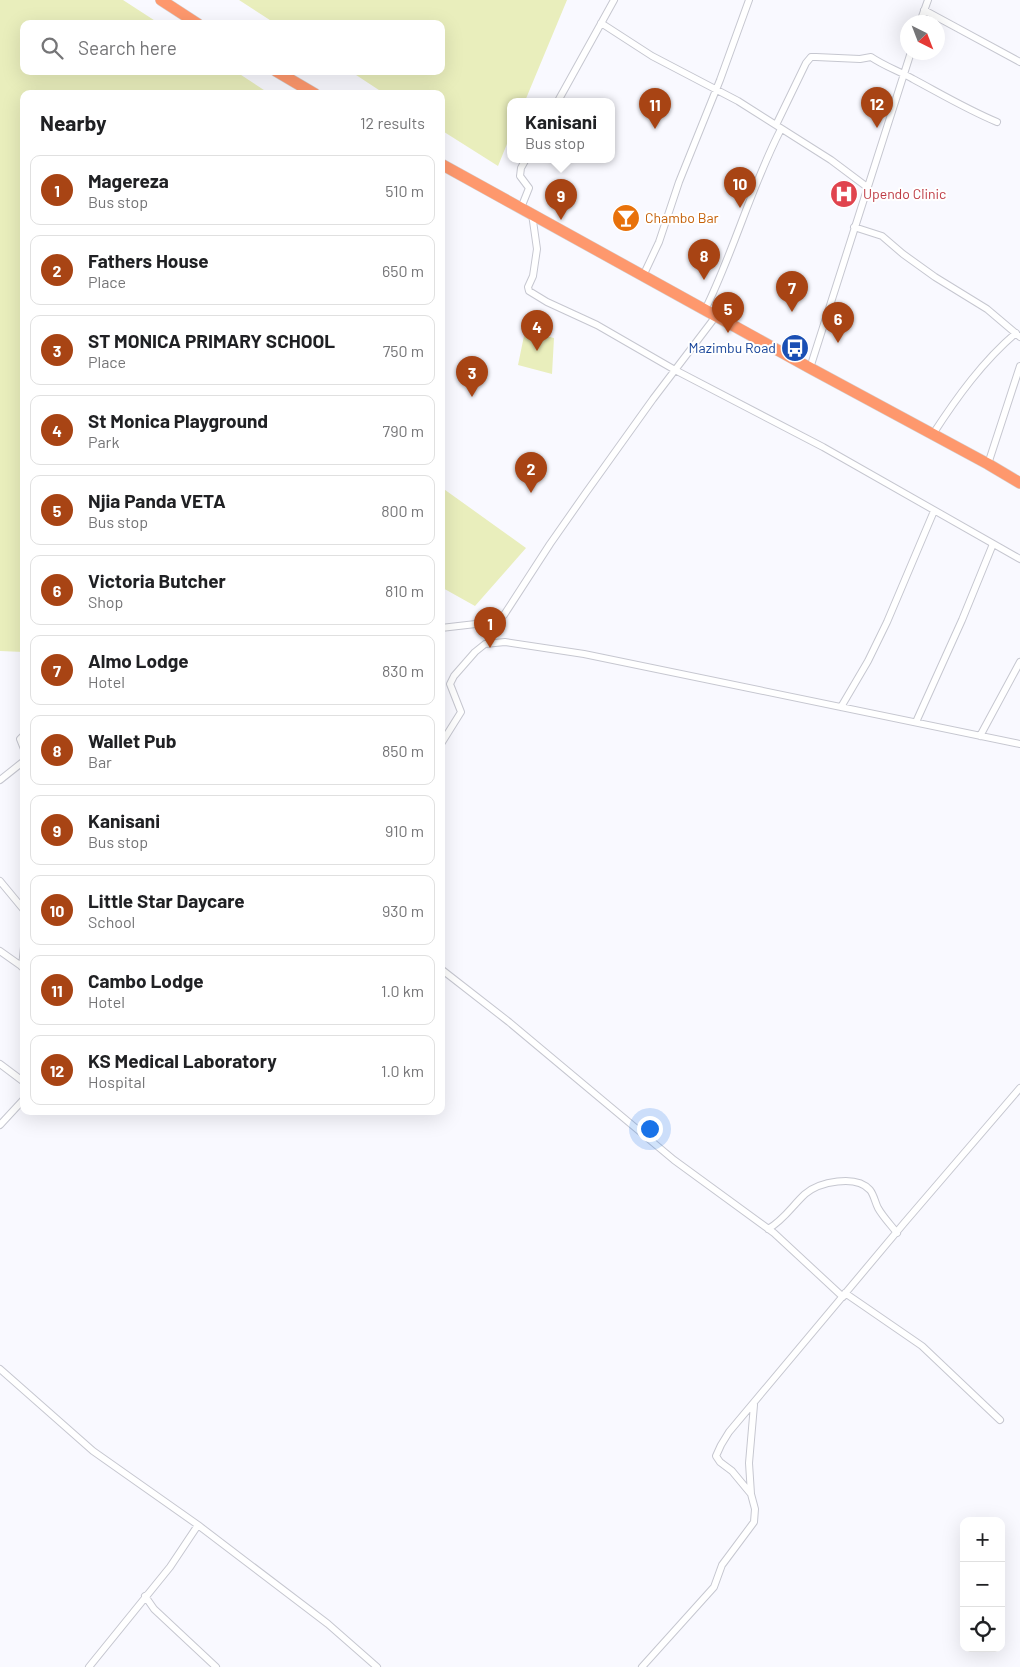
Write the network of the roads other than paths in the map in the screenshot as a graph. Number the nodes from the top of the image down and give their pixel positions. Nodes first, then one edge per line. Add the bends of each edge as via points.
1 (161, 0) edge
2 (614, 0) edge
3 (749, 0) edge
4 (928, 0) edge
5 (924, 10) junction
6 (922, 15) edge
7 (192, 20) edge
8 (601, 24) junction
9 (908, 60) edge
10 (1020, 62) edge
11 (904, 74) junction
12 (283, 75) edge
13 (308, 90) edge
14 (715, 90) junction
15 (560, 98) edge
16 (997, 122) dead end
17 (778, 127) junction
18 (524, 163) edge
19 (445, 166) edge
20 (867, 187) junction
21 (521, 208) junction
22 (532, 214) junction
23 (854, 227) junction
24 (643, 276) junction
25 (705, 310) junction
26 (716, 316) junction
27 (1018, 335) edge
28 (1020, 366) edge
29 (810, 368) junction
30 (675, 370) junction
31 (933, 434) junction
32 (988, 464) junction
33 (1020, 483) edge
34 (934, 511) junction
35 (993, 544) junction
36 (1020, 559) edge
37 (445, 628) edge
38 (1020, 662) edge
39 (841, 707) junction
40 (916, 722) junction
41 (980, 736) junction
42 (445, 738) edge
43 (1020, 744) edge
44 (20, 764) edge
45 (0, 780) edge
46 (0, 880) edge
47 (20, 905) edge
48 (0, 951) edge
49 (20, 966) edge
50 (445, 972) edge
51 (0, 1064) edge
52 (20, 1079) edge
53 (1020, 1088) edge
54 (20, 1103) edge
55 (0, 1125) edge
56 (768, 1229) junction
57 (896, 1233) junction
58 (844, 1295) junction
59 (0, 1369) edge
60 (754, 1404) junction
61 (1000, 1420) dead end
62 (750, 1494) junction
63 (198, 1525) junction
64 (145, 1596) junction
65 (208, 1665) edge
66 (90, 1667) edge
67 (216, 1667) edge
68 (377, 1667) edge
69 (642, 1667) edge

1 - 7 highway
2 - 8 street
3 - 14 street
4 - 5 street
5 - 6 street
5 - 10 street
8 - 14 street
8 - 15 street
9 - 11 street
11 - 16 street
11 - 17 street via 871,57 811,57 799,76
11 - 20 street
12 - 13 highway
14 - 17 street
14 - 24 street via 659,242
17 - 20 street
17 - 25 street via 729,258
18 - 21 street via 520,176 529,188
19 - 21 highway
20 - 23 street
21 - 22 highway
22 - 24 highway
22 - 30 street via 537,249 529,291
23 - 27 street via 882,236 927,272 987,309
23 - 29 street
24 - 25 highway
25 - 26 highway
26 - 29 highway
26 - 30 street
27 - 31 street via 1000,346
28 - 32 street
29 - 31 highway
30 - 34 street via 822,447
30 - 37 street via 550,544 504,615 493,622
31 - 32 highway
32 - 33 highway
34 - 35 street
34 - 39 street via 887,622
35 - 36 street
35 - 40 street
38 - 41 street
39 - 40 street
39 - 42 street via 568,651 496,642 485,644 475,652 450,682 461,712
40 - 41 street
41 - 43 street
44 - 45 street
46 - 47 street
48 - 49 street
50 - 56 street via 674,1160
51 - 52 street
53 - 57 street
54 - 55 street
56 - 57 street via 786,1216 806,1193 828,1183 846,1181 858,1183 871,1192
56 - 58 street
57 - 58 street
58 - 60 street
58 - 61 street via 922,1346
59 - 63 street via 93,1451
60 - 62 street via 748,1464
60 - 62 street via 721,1444 716,1456
62 - 69 street via 755,1509 754,1522 722,1565 714,1587
63 - 64 street via 170,1567
63 - 68 street via 328,1624
64 - 65 street
64 - 66 street
65 - 67 street

